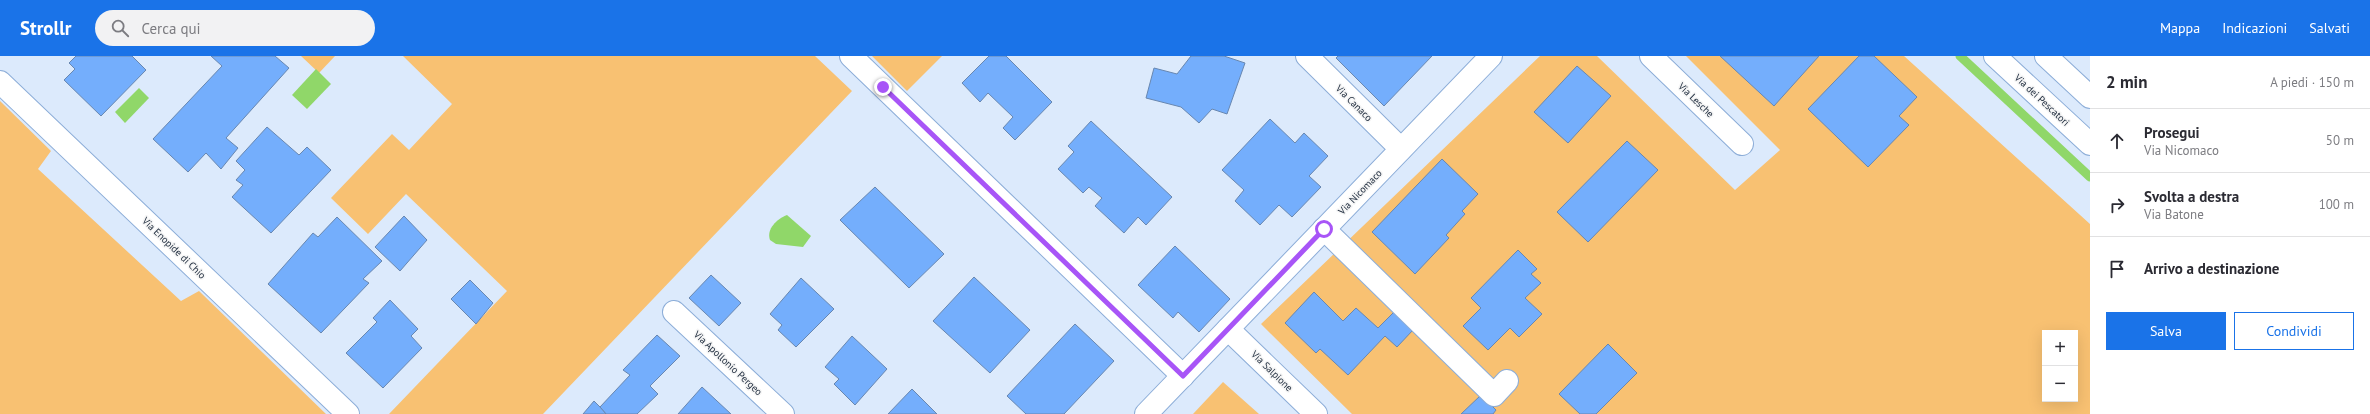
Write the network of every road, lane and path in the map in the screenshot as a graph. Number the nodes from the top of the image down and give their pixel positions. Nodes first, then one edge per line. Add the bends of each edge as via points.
1 (851, 56) edge
2 (1307, 56) edge
3 (1491, 56) edge
4 (1650, 56) edge
5 (1994, 56) edge
6 (2046, 56) edge
7 (0, 82) edge
8 (2090, 96) edge
9 (1742, 144) dead end
10 (2090, 144) edge
11 (1401, 149) junction
12 (1324, 229) junction
13 (674, 312) dead end
14 (1228, 329) junction
15 (1183, 376) junction
16 (1507, 381) dead end
17 (348, 414) edge
18 (783, 414) edge
19 (1146, 414) edge
20 (1316, 414) edge

1 - 15 street
2 - 11 street, Via Canaco
3 - 11 street, Via Nicomaco
4 - 9 street, Via Lesche
5 - 10 street, Via dei Pescatori
6 - 8 street
7 - 17 street, Via Enopide di Chio
11 - 12 street, Via Nicomaco
12 - 14 street, Via Nicomaco
12 - 16 street via 1494,395
13 - 18 street, Via Apollonio Pergeo
14 - 15 street, Via Nicomaco
14 - 20 street, Via Salpione
15 - 19 street, Via Nicomaco

